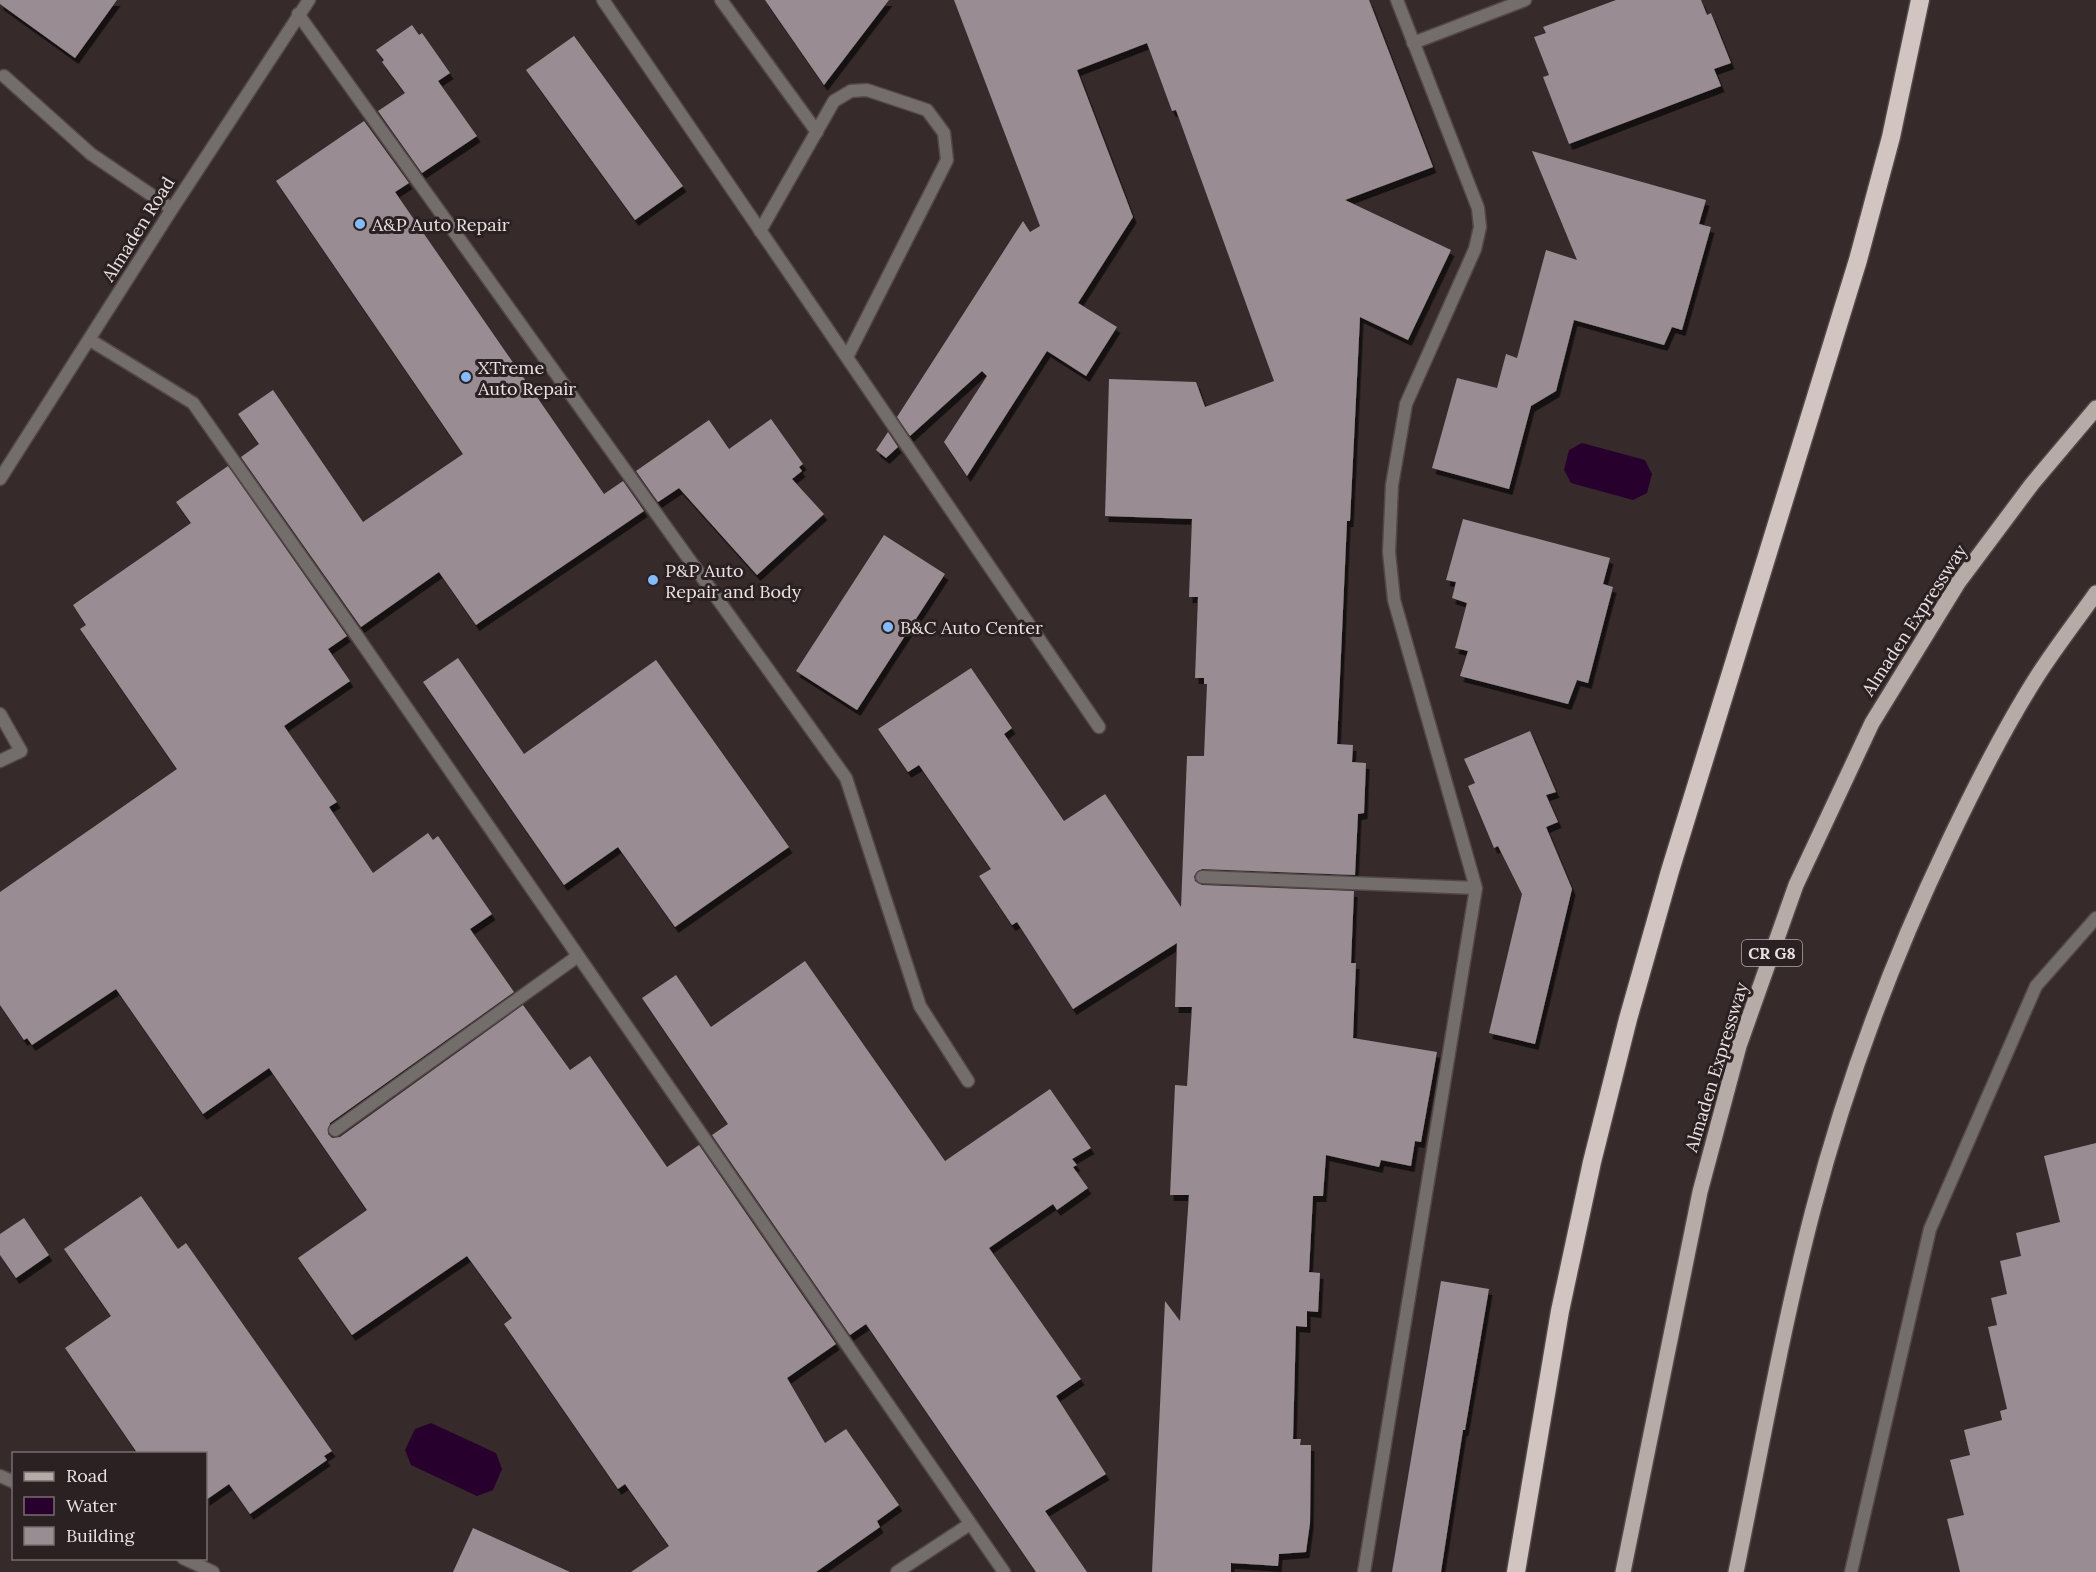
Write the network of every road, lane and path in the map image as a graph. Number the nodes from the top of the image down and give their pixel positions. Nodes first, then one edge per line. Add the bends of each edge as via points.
1 (309, 0) edge
2 (603, 0) edge
3 (721, 0) edge
4 (1397, 0) edge
5 (1525, 0) edge
6 (1920, 0) edge
7 (298, 14) junction
8 (1413, 43) junction
9 (4, 76) dead end
10 (817, 132) junction
11 (172, 209) junction
12 (760, 231) junction
13 (90, 340) junction
14 (847, 357) junction
15 (2096, 408) edge
16 (0, 479) edge
17 (2096, 593) edge
18 (0, 714) edge
19 (1099, 727) dead end
20 (0, 761) edge
21 (1202, 877) dead end
22 (1476, 888) junction
23 (2096, 918) edge
24 (578, 956) junction
25 (968, 1081) dead end
26 (334, 1130) dead end
27 (970, 1524) junction
28 (187, 1560) edge
29 (213, 1572) edge
30 (897, 1572) edge
31 (1004, 1572) edge
32 (1364, 1572) edge
33 (1516, 1572) edge
34 (1623, 1572) edge
35 (1736, 1572) edge
36 (1851, 1572) edge

1 - 7 street, Almaden Road
2 - 12 street
3 - 10 street
4 - 8 street
5 - 8 street
6 - 33 highway via 1891,137 1858,260 1628,1019 1560,1311
7 - 11 street, Almaden Road
7 - 25 street via 846,778 920,1006
8 - 22 street via 1478,208 1480,227 1475,249 1406,404 1392,485 1389,552 1394,600
9 - 11 street via 91,154
10 - 12 street
10 - 14 street via 834,101 851,91 867,90 927,110 944,133 947,160
11 - 13 street, Almaden Road
12 - 14 street
13 - 16 street, Almaden Road
13 - 24 street via 193,403
14 - 19 street
15 - 34 main road, Almaden Expressway / CR G8 via 2032,484 1958,583 1872,723 1796,885 1739,1046 1700,1192
17 - 35 main road via 2038,676 1977,782 1926,888 1882,995 1813,1208
18 - 20 street via 21,750
21 - 22 street
22 - 32 street
23 - 36 street via 2036,986 1930,1229
24 - 26 street
24 - 27 street
27 - 30 street
27 - 31 street
28 - 29 street

